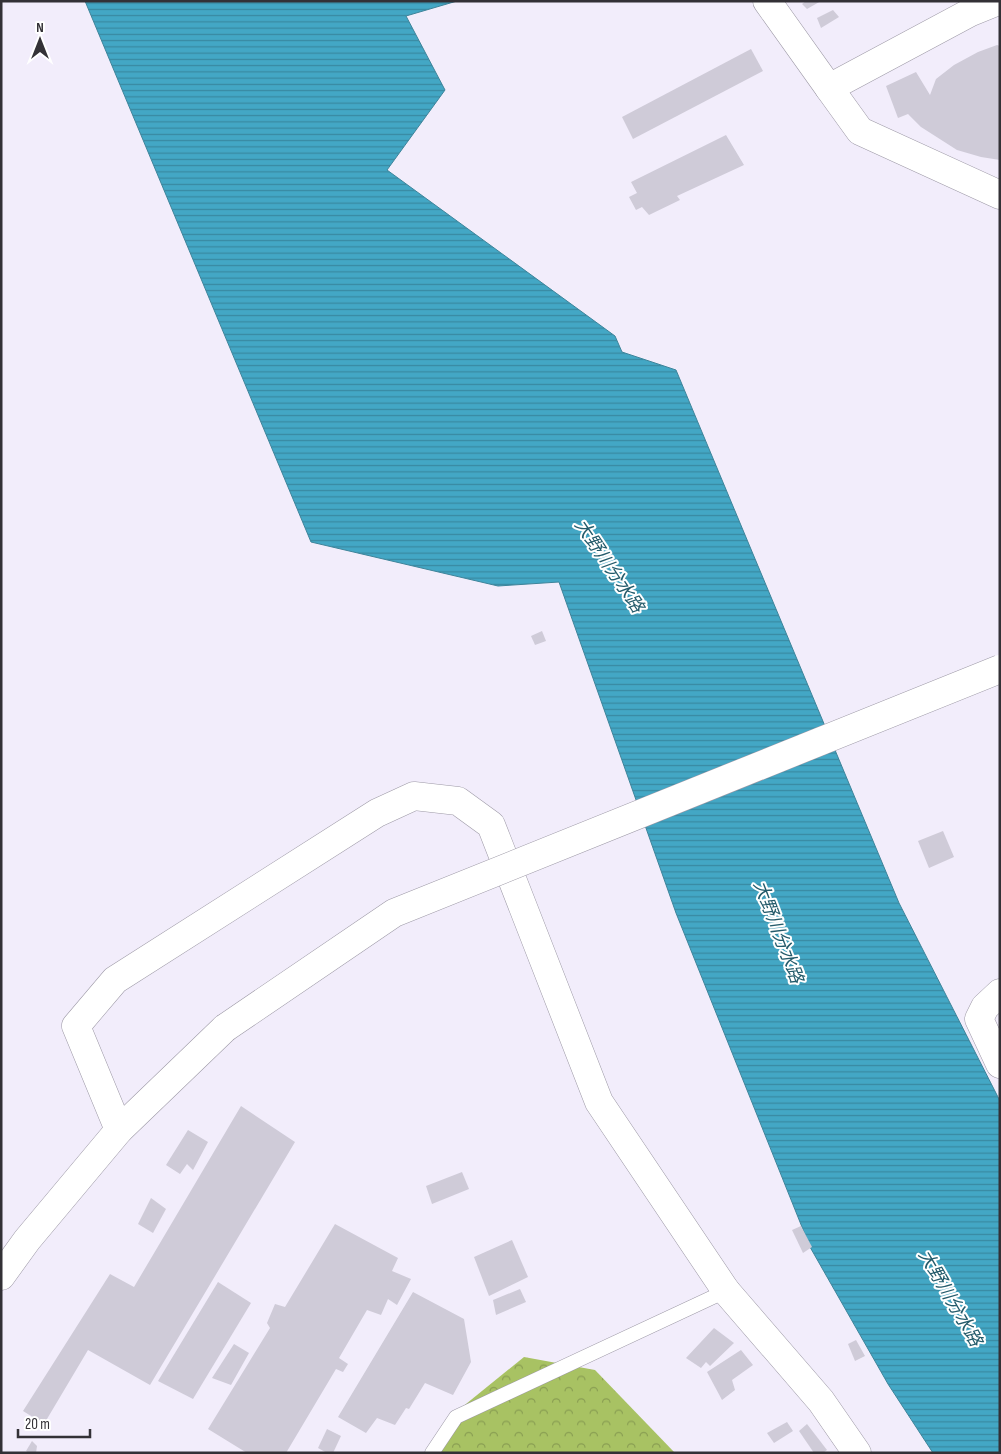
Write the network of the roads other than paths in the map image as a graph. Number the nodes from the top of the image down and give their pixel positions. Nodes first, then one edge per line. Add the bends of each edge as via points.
1 (767, 1) edge
2 (998, 1) edge
3 (829, 88) junction
4 (1000, 195) edge
5 (1000, 669) edge
6 (1000, 993) edge
7 (1000, 1064) edge
8 (119, 1130) junction
9 (1, 1276) edge
10 (726, 1291) junction
11 (432, 1453) edge
12 (857, 1453) edge

1 - 3 street
2 - 3 street via 971,12
3 - 4 street via 860,132
5 - 8 street, bridge via 394,913 225,1028
6 - 7 street via 985,1006 980,1019
8 - 9 street
8 - 10 street via 76,1026 115,980 376,813 414,796 458,801 491,826 599,1102
10 - 11 lane via 456,1417
10 - 12 street via 821,1401

